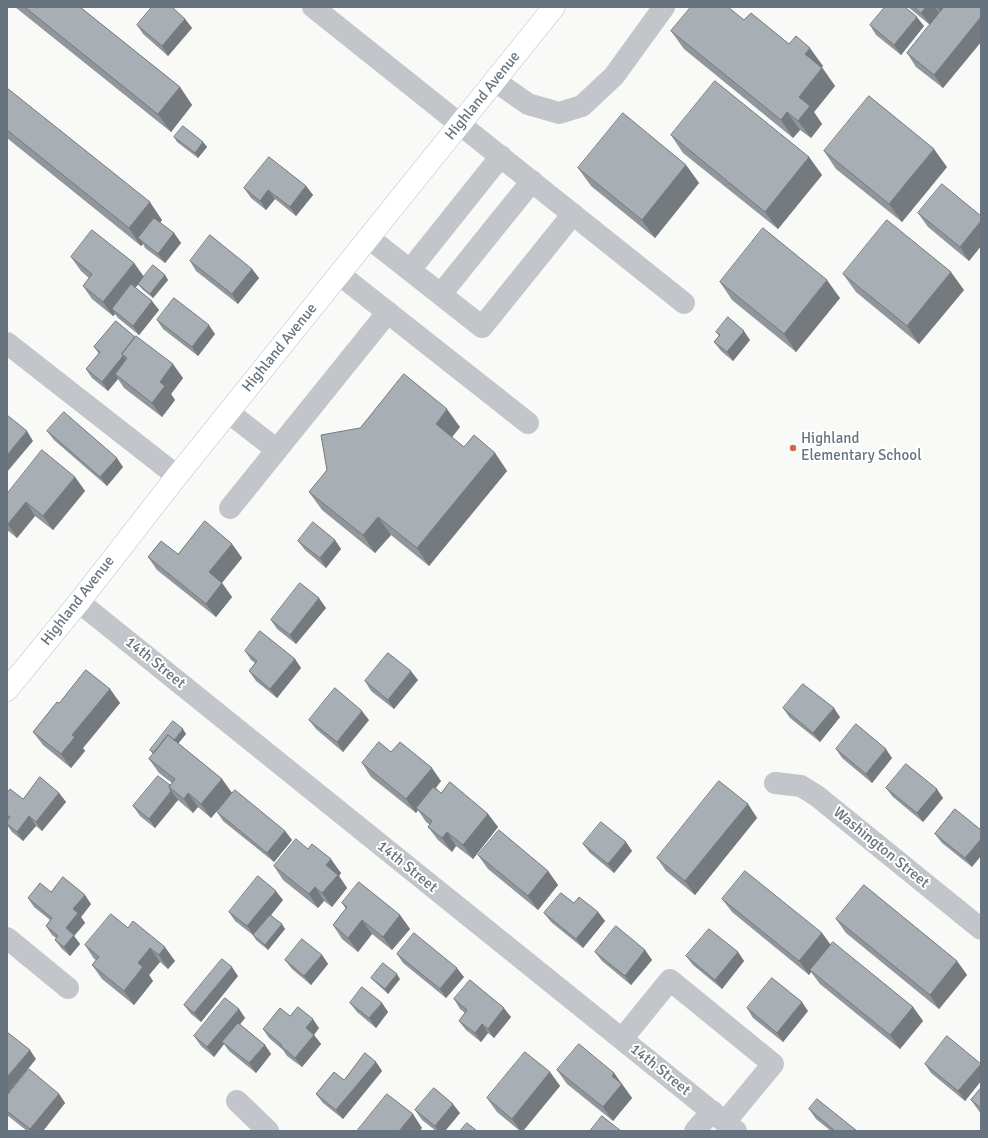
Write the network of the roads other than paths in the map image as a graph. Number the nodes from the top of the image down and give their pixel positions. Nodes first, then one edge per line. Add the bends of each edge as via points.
1 (314, 7) edge
2 (554, 7) edge
3 (664, 7) edge
4 (495, 81) junction
5 (460, 124) junction
6 (501, 156) junction
7 (532, 181) junction
8 (573, 214) junction
9 (368, 238) junction
10 (410, 270) junction
11 (339, 274) junction
12 (441, 294) junction
13 (684, 303) dead end
14 (388, 312) junction
15 (7, 343) edge
16 (228, 412) junction
17 (528, 423) dead end
18 (277, 450) junction
19 (177, 476) junction
20 (230, 508) dead end
21 (78, 602) junction
22 (7, 690) edge
23 (775, 783) dead end
24 (981, 929) edge
25 (7, 938) edge
26 (68, 988) dead end
27 (622, 1039) junction
28 (237, 1101) dead end
29 (724, 1121) edge
30 (268, 1131) edge
31 (695, 1131) edge

1 - 5 street
2 - 4 main road, Highland Avenue
3 - 4 street via 614,76 582,106 559,113 528,104
4 - 5 main road, Highland Avenue
5 - 6 street
5 - 9 main road, Highland Avenue
6 - 7 street
6 - 10 street
7 - 8 street
7 - 12 street
8 - 12 street via 482,327
8 - 13 street
9 - 10 street
9 - 11 main road, Highland Avenue
10 - 12 street
11 - 14 street
11 - 16 main road, Highland Avenue
14 - 17 street
14 - 18 street
15 - 19 street
16 - 18 street
16 - 19 main road, Highland Avenue
18 - 20 street
19 - 21 main road, Highland Avenue
21 - 22 main road, Highland Avenue
21 - 27 street, 14th Street
23 - 24 street, Washington Street via 800,786 817,796
25 - 26 street
27 - 29 street, 14th Street
27 - 29 street via 670,980 773,1064
28 - 30 street
29 - 31 street

